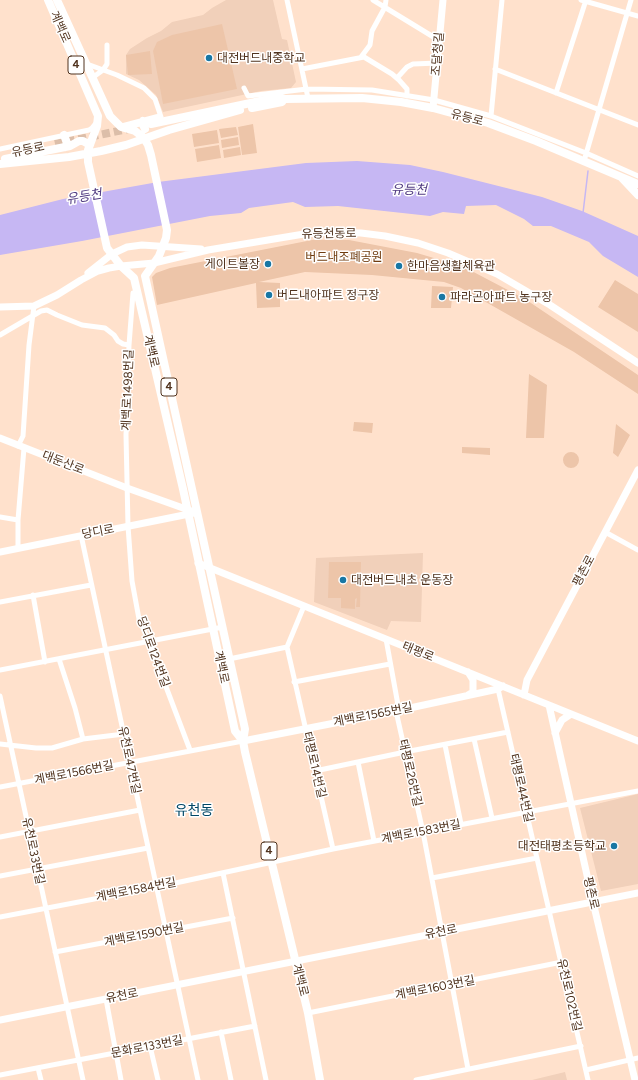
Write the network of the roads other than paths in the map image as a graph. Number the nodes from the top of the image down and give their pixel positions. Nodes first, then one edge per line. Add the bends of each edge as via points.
1 (48, 0) edge
2 (57, 0) edge
3 (287, 0) edge
4 (374, 0) edge
5 (386, 0) edge
6 (443, 0) edge
7 (502, 0) edge
8 (584, 0) edge
9 (631, 0) edge
10 (386, 7) junction
11 (627, 13) junction
12 (638, 16) edge
13 (440, 41) junction
14 (107, 45) dead end
15 (361, 56) junction
16 (438, 62) junction
17 (86, 64) junction
18 (302, 69) junction
19 (495, 69) junction
20 (103, 70) junction
21 (92, 78) junction
22 (398, 78) junction
23 (244, 88) dead end
24 (307, 89) junction
25 (556, 93) junction
26 (407, 96) junction
27 (308, 98) junction
28 (264, 99) junction
29 (285, 99) junction
30 (434, 104) junction
31 (598, 110) junction
32 (232, 112) junction
33 (98, 116) junction
34 (491, 116) junction
35 (162, 117) junction
36 (638, 125) edge
37 (121, 127) junction
38 (143, 128) junction
39 (64, 135) junction
40 (55, 144) tunnel mouth
41 (90, 145) junction
42 (65, 147) junction
43 (0, 150) edge
44 (0, 156) edge
45 (585, 157) junction
46 (0, 160) edge
47 (0, 164) edge
48 (620, 176) junction
49 (638, 176) edge
50 (638, 184) edge
51 (638, 195) edge
52 (107, 248) junction
53 (208, 250) junction
54 (157, 260) junction
55 (121, 266) junction
56 (109, 268) junction
57 (80, 280) junction
58 (133, 293) dead end
59 (34, 306) junction
60 (0, 307) edge
61 (32, 316) junction
62 (0, 335) edge
63 (130, 345) junction
64 (636, 361) edge
65 (0, 438) edge
66 (21, 447) junction
67 (638, 470) edge
68 (127, 488) junction
69 (187, 512) junction
70 (197, 513) junction
71 (0, 517) edge
72 (18, 520) junction
73 (128, 526) junction
74 (605, 532) junction
75 (81, 535) junction
76 (18, 548) junction
77 (638, 550) edge
78 (0, 552) edge
79 (198, 563) junction
80 (210, 568) junction
81 (92, 584) junction
82 (33, 595) junction
83 (0, 602) edge
84 (304, 606) junction
85 (223, 627) junction
86 (213, 629) junction
87 (386, 639) junction
88 (149, 642) junction
89 (286, 648) junction
90 (106, 650) junction
91 (59, 659) junction
92 (229, 659) junction
93 (45, 662) junction
94 (390, 664) junction
95 (0, 670) edge
96 (468, 672) junction
97 (294, 682) junction
98 (500, 688) junction
99 (468, 695) junction
100 (524, 695) junction
101 (0, 696) edge
102 (549, 705) junction
103 (396, 711) junction
104 (571, 714) junction
105 (305, 728) junction
106 (508, 732) junction
107 (555, 733) junction
108 (124, 734) junction
109 (83, 739) junction
110 (474, 739) junction
111 (243, 741) junction
112 (638, 741) edge
113 (0, 744) edge
114 (10, 745) junction
115 (445, 745) junction
116 (190, 750) junction
117 (405, 752) junction
118 (130, 762) junction
119 (358, 762) junction
120 (315, 771) junction
121 (19, 784) junction
122 (0, 787) edge
123 (638, 791) edge
124 (571, 804) junction
125 (140, 810) junction
126 (526, 811) junction
127 (492, 818) junction
128 (461, 824) junction
129 (29, 832) junction
130 (423, 832) junction
131 (0, 837) edge
132 (374, 841) junction
133 (148, 848) junction
134 (333, 849) junction
135 (537, 858) junction
136 (272, 861) junction
137 (37, 869) junction
138 (223, 873) junction
139 (0, 876) edge
140 (432, 878) junction
141 (157, 887) junction
142 (638, 893) edge
143 (593, 902) junction
144 (46, 908) junction
145 (550, 910) junction
146 (0, 917) edge
147 (233, 918) junction
148 (166, 931) junction
149 (442, 932) junction
150 (55, 952) junction
151 (296, 962) junction
152 (562, 962) junction
153 (244, 972) junction
154 (452, 984) junction
155 (178, 985) junction
156 (106, 999) junction
157 (67, 1007) junction
158 (308, 1013) junction
159 (0, 1020) edge
160 (255, 1026) junction
161 (221, 1032) junction
162 (189, 1038) junction
163 (150, 1046) junction
164 (581, 1046) junction
165 (116, 1053) junction
166 (634, 1059) edge
167 (78, 1060) junction
168 (38, 1068) junction
169 (468, 1069) junction
170 (586, 1070) junction
171 (3, 1077) edge
172 (444, 1077) edge
173 (41, 1080) edge
174 (82, 1080) edge
175 (121, 1080) edge
176 (158, 1080) edge
177 (198, 1080) edge
178 (231, 1080) edge
179 (266, 1080) edge
180 (320, 1080) edge
181 (416, 1080) edge
182 (588, 1080) edge
183 (635, 1080) edge

1 - 33 main road, 계백로 / 4
2 - 17 main road, 계백로 / 4
3 - 18 street
4 - 10 street
5 - 10 street
6 - 13 main road, 조달청길
7 - 19 street
8 - 11 street
8 - 25 street
9 - 11 street
10 - 13 street
10 - 15 street via 372,31 370,45
11 - 12 street
11 - 31 street
13 - 16 main road, 조달청길
14 - 20 street via 107,64
15 - 18 street
15 - 22 street
16 - 22 street via 413,64
16 - 30 main road, 조달청길
17 - 20 street
17 - 21 main road, 계백로 / 4
18 - 24 street
19 - 25 street
19 - 34 street
20 - 21 street
20 - 35 street via 144,88 155,99
21 - 37 main road, 계백로 / 4 via 110,116
22 - 26 street via 407,89
23 - 24 street via 248,96
24 - 26 street via 372,90
24 - 27 street
25 - 31 street
26 - 30 street
27 - 29 main road, 유등로
27 - 30 main road, 유등로 via 362,98
28 - 29 main road, 유등로
28 - 35 main road
28 - 38 main road, 유등로
29 - 32 main road, 유등로 via 282,102
30 - 34 street
30 - 45 main road, 유등로
31 - 36 street
31 - 45 street
32 - 38 main road
32 - 47 main road via 101,151
33 - 39 street via 89,130
33 - 41 main road, 계백로 / 4
34 - 45 street
35 - 38 main road
37 - 38 main road
37 - 38 main road
38 - 54 main road, 계백로 / 4 via 167,230
39 - 42 main road via 67,143
39 - 43 street
40 - 44 main road, 유등로
41 - 42 main road via 83,141
41 - 52 main road, 계백로 / 4 via 88,162
42 - 46 main road
45 - 48 main road, 유등로
45 - 49 street
48 - 50 main road, 유등로
48 - 51 main road
52 - 55 main road, 계백로 / 4
52 - 56 main road
53 - 54 main road, 유등천동로
53 - 57 main road via 142,245 127,247 112,254
53 - 64 main road, 유등천동로 via 304,234 332,232 385,236 418,243 497,274
54 - 55 main road, 유등천동로
54 - 70 main road, 계백로 / 4 via 145,276
55 - 56 main road, 유등천동로
55 - 69 main road, 계백로 / 4 via 134,278
56 - 57 main road, 유등천동로
57 - 59 main road, 유등천동로 via 58,295
58 - 63 street, 계백로1498번길
59 - 60 main road, 유등천동로
59 - 61 street
61 - 62 street
61 - 63 street via 46,310 82,325 105,328 118,341
61 - 66 street
63 - 68 street, 계백로1498번길 via 126,435
65 - 66 main road, 대둔산로
66 - 68 main road, 대둔산로
66 - 72 street
67 - 74 main road, 평촌로
68 - 69 main road, 대둔산로
68 - 73 street
69 - 70 main road, 당디로
69 - 73 main road, 당디로
69 - 79 main road, 계백로 / 4
70 - 80 main road, 계백로 / 4
71 - 72 street
72 - 76 street
73 - 75 main road, 당디로
73 - 88 street, 당디로124번길 via 132,581 139,619
74 - 77 street
74 - 100 main road, 평촌로 via 527,680
75 - 76 main road, 당디로
75 - 81 street, 유천로47번길
76 - 78 main road, 당디로
79 - 80 main road, 태평로
79 - 86 main road, 계백로 / 4
80 - 84 main road, 태평로
80 - 85 main road, 계백로 / 4
81 - 82 street
81 - 90 street, 유천로47번길
82 - 83 street
82 - 93 street
84 - 87 main road, 태평로
84 - 89 street
85 - 86 street
85 - 92 main road, 계백로 / 4
86 - 88 street
86 - 111 main road, 계백로 / 4 via 236,731
87 - 94 street, 태평로26번길
87 - 96 main road, 태평로
88 - 90 street
88 - 116 street, 당디로124번길
89 - 92 street, 계백로
89 - 97 street, 태평로14번길
90 - 91 street
90 - 108 street, 유천로47번길
91 - 93 street
91 - 109 street
92 - 111 main road, 계백로 / 4 via 245,729
93 - 95 street
94 - 97 street
94 - 103 street, 태평로26번길 via 398,705
96 - 98 main road, 태평로
96 - 99 main road via 473,680 473,692
97 - 105 street, 태평로14번길
98 - 99 main road, 계백로1565번길
98 - 100 main road, 태평로
98 - 106 street, 태평로44번길
99 - 103 main road, 계백로1565번길
100 - 102 main road, 태평로
101 - 114 street, 유천로33번길
102 - 104 main road, 태평로
102 - 107 main road, 평촌로
103 - 105 main road, 계백로1565번길
103 - 117 street, 태평로26번길
104 - 107 main road via 562,720
104 - 112 main road, 태평로
105 - 111 main road, 계백로1565번길
105 - 120 street, 태평로14번길
106 - 110 street
106 - 126 street, 태평로44번길
107 - 124 main road, 평촌로
108 - 109 street
108 - 118 street, 유천로47번길
109 - 114 street via 52,748
110 - 115 street
110 - 127 street
111 - 116 street, 계백로1566번길
111 - 136 main road, 계백로 / 4
113 - 114 street
114 - 121 street, 유천로33번길
115 - 117 street
115 - 128 street
116 - 118 street, 계백로1566번길
117 - 119 street
117 - 130 street, 태평로26번길
118 - 121 street, 계백로1566번길
118 - 125 street, 유천로47번길
119 - 120 street
119 - 132 street
120 - 134 street, 태평로14번길
121 - 122 street, 계백로1566번길
121 - 129 street, 유천로33번길
123 - 124 street, 계백로1583번길
124 - 126 street, 계백로1583번길
124 - 143 main road, 평촌로
125 - 129 street
125 - 133 street, 유천로47번길
126 - 127 street, 계백로1583번길
126 - 135 street, 태평로44번길
127 - 128 street, 계백로1583번길
128 - 130 street, 계백로1583번길
129 - 131 street
129 - 137 street, 유천로33번길
130 - 132 street, 계백로1583번길
130 - 140 street, 태평로26번길
132 - 134 street, 계백로1583번길
133 - 137 street
133 - 141 street, 유천로47번길
134 - 136 street, 계백로1583번길
135 - 140 street
135 - 145 street, 태평로44번길
136 - 138 street, 계백로1584번길
136 - 151 main road, 계백로 / 4
137 - 139 street
137 - 144 street, 유천로33번길
138 - 141 street, 계백로1584번길
138 - 147 street
140 - 149 street, 태평로26번길
141 - 144 street, 계백로1584번길
141 - 148 street, 유천로47번길
142 - 143 main road, 유천로
143 - 145 main road, 유천로
143 - 166 main road, 평촌로
144 - 146 street, 계백로1584번길
144 - 150 street, 유천로33번길
145 - 149 main road, 유천로
145 - 152 street, 유천로102번길
147 - 148 street, 계백로1590번길
147 - 153 street
148 - 150 street, 계백로1590번길
148 - 155 street, 유천로47번길
149 - 151 main road, 유천로
149 - 154 street, 태평로26번길
150 - 157 street, 유천로33번길
151 - 153 main road, 유천로
151 - 158 main road, 계백로 / 4
152 - 154 street, 계백로1603번길
152 - 164 street, 유천로102번길
153 - 155 main road, 유천로
153 - 160 street
154 - 158 street, 계백로1603번길
154 - 169 street, 태평로26번길
155 - 156 main road, 유천로
155 - 162 street, 유천로47번길
156 - 157 main road, 유천로
156 - 165 street
157 - 159 main road, 유천로
157 - 167 street, 유천로33번길
158 - 180 main road, 계백로 / 4
160 - 161 street, 문화로133번길
160 - 179 street
161 - 162 street, 문화로133번길
161 - 178 street
162 - 163 street, 문화로133번길
162 - 177 street, 유천로47번길
163 - 165 street, 문화로133번길
163 - 176 street
164 - 169 street
164 - 170 street, 유천로102번길
165 - 167 street, 문화로133번길
165 - 175 street
166 - 170 street
166 - 183 main road, 평촌로
167 - 168 street, 문화로133번길
167 - 174 street, 유천로33번길
168 - 171 street, 문화로133번길
168 - 173 street
169 - 172 street
170 - 182 street, 유천로102번길
172 - 181 street

